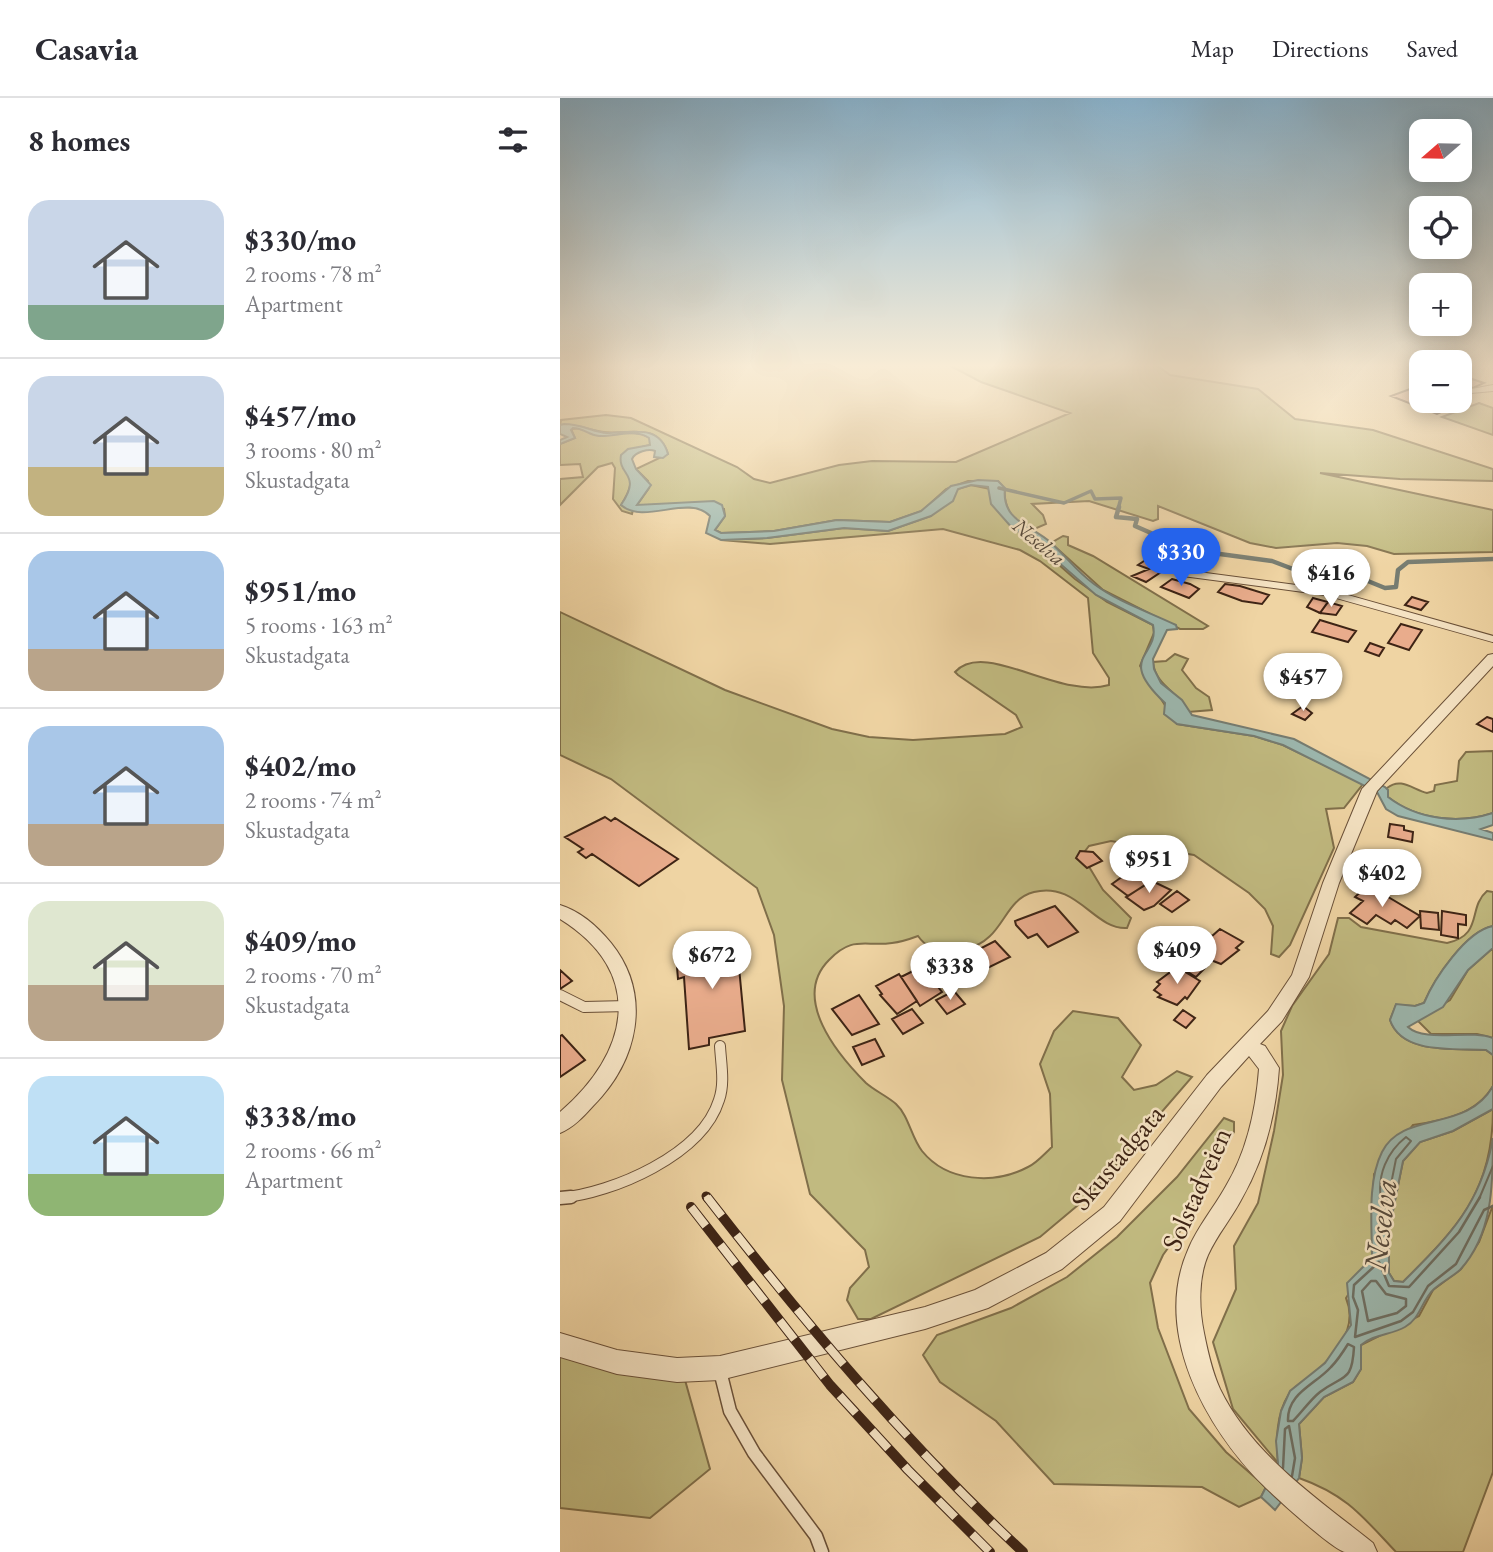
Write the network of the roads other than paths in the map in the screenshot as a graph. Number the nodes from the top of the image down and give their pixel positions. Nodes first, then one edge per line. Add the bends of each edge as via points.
1 (1183, 573) dead end
2 (1493, 639) edge
3 (1493, 658) edge
4 (562, 914) edge
5 (560, 995) edge
6 (628, 1006) junction
7 (720, 1046) dead end
8 (1247, 1046) junction
9 (560, 1124) edge
10 (560, 1198) edge
11 (560, 1345) edge
12 (720, 1368) junction
13 (822, 1552) edge
14 (1364, 1552) edge

1 - 2 lane via 1326,592
3 - 8 street, Skustadgata via 1374,784 1331,883 1300,977 1275,1016
4 - 6 street via 594,934 621,969
5 - 6 lane via 584,1007
6 - 9 street via 614,1064 586,1102
7 - 10 lane via 722,1089 715,1109 677,1151 616,1187
8 - 12 street, Skustadgata via 1214,1081 1112,1214 1054,1261 980,1300 925,1318
8 - 14 street, Solstadveien via 1258,1052 1269,1068 1265,1107 1235,1192 1195,1259 1189,1312 1193,1351 1203,1385 1258,1464
11 - 12 street, Skustadgata via 617,1362 677,1370
12 - 13 lane via 730,1411 754,1453 816,1536

